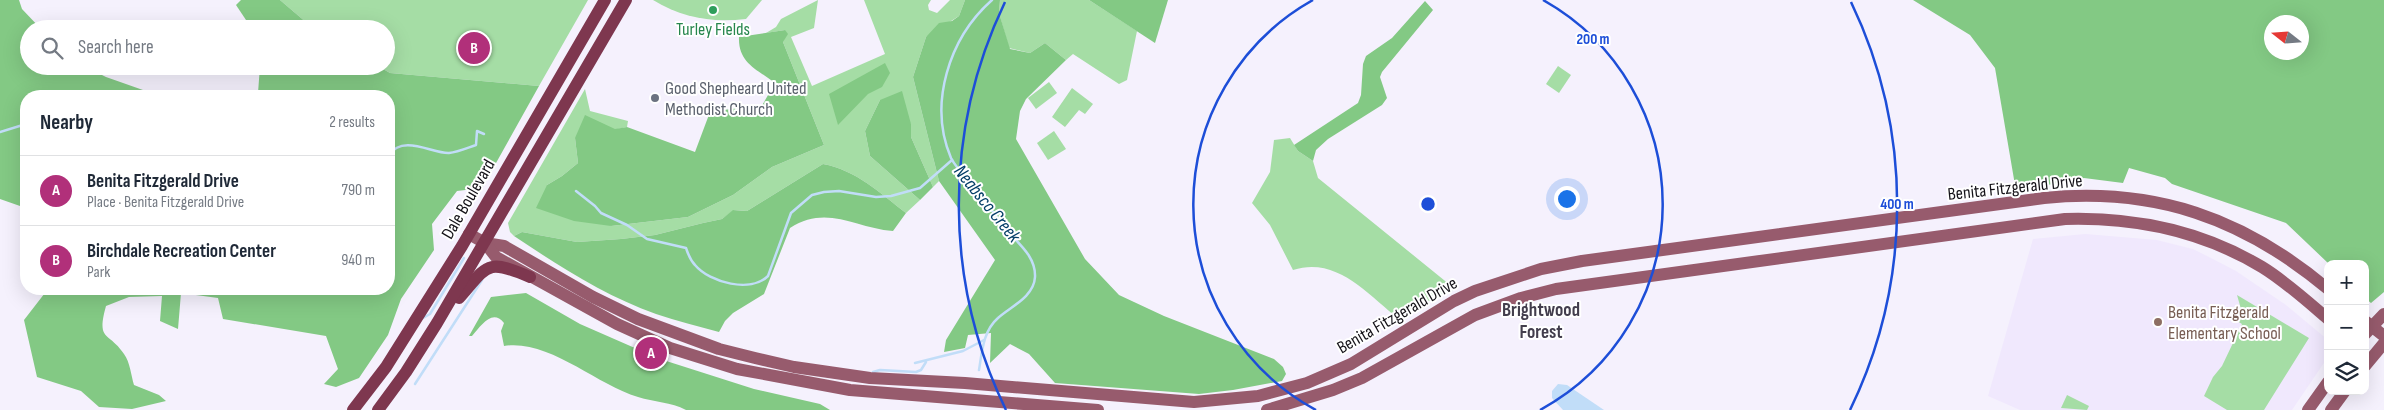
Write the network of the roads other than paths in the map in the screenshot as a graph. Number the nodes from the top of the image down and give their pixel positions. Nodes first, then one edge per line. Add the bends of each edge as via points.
1 (604, 0) edge
2 (626, 0) edge
3 (468, 234) junction
4 (485, 243) junction
5 (530, 277) junction
6 (2324, 286) edge
7 (2384, 314) edge
8 (2324, 316) edge
9 (437, 323) junction
10 (2369, 326) edge
11 (2369, 328) edge
12 (2384, 336) edge
13 (2384, 343) edge
14 (2369, 356) edge
15 (2324, 388) edge
16 (2342, 395) edge
17 (353, 410) edge
18 (378, 410) edge
19 (1098, 410) edge
20 (1267, 410) edge
21 (2308, 410) edge
22 (2331, 410) edge

1 - 3 main road, Dale Boulevard
2 - 4 main road, Dale Boulevard
3 - 4 main road, Benita Fitzgerald Drive
3 - 17 main road, Dale Boulevard via 386,367
4 - 5 main road, Benita Fitzgerald Drive via 496,257
4 - 6 main road, Benita Fitzgerald Drive via 504,246 593,297 638,318 719,349 794,367 870,378 1194,402 1258,396 1307,383 1351,364 1454,301 1541,269 2052,198 2131,198 2202,215 2273,247
4 - 9 main road, Dale Boulevard
5 - 9 main road via 501,266 488,268
5 - 19 main road, Benita Fitzgerald Drive via 580,306 670,348 737,370 850,390
7 - 10 main road
8 - 20 main road, Benita Fitzgerald Drive via 2263,268 2201,239 2133,222 2065,219 1556,290 1521,298 1475,315 1362,378
9 - 18 main road, Dale Boulevard
11 - 12 main road
13 - 14 main road
15 - 21 main road
16 - 22 main road

